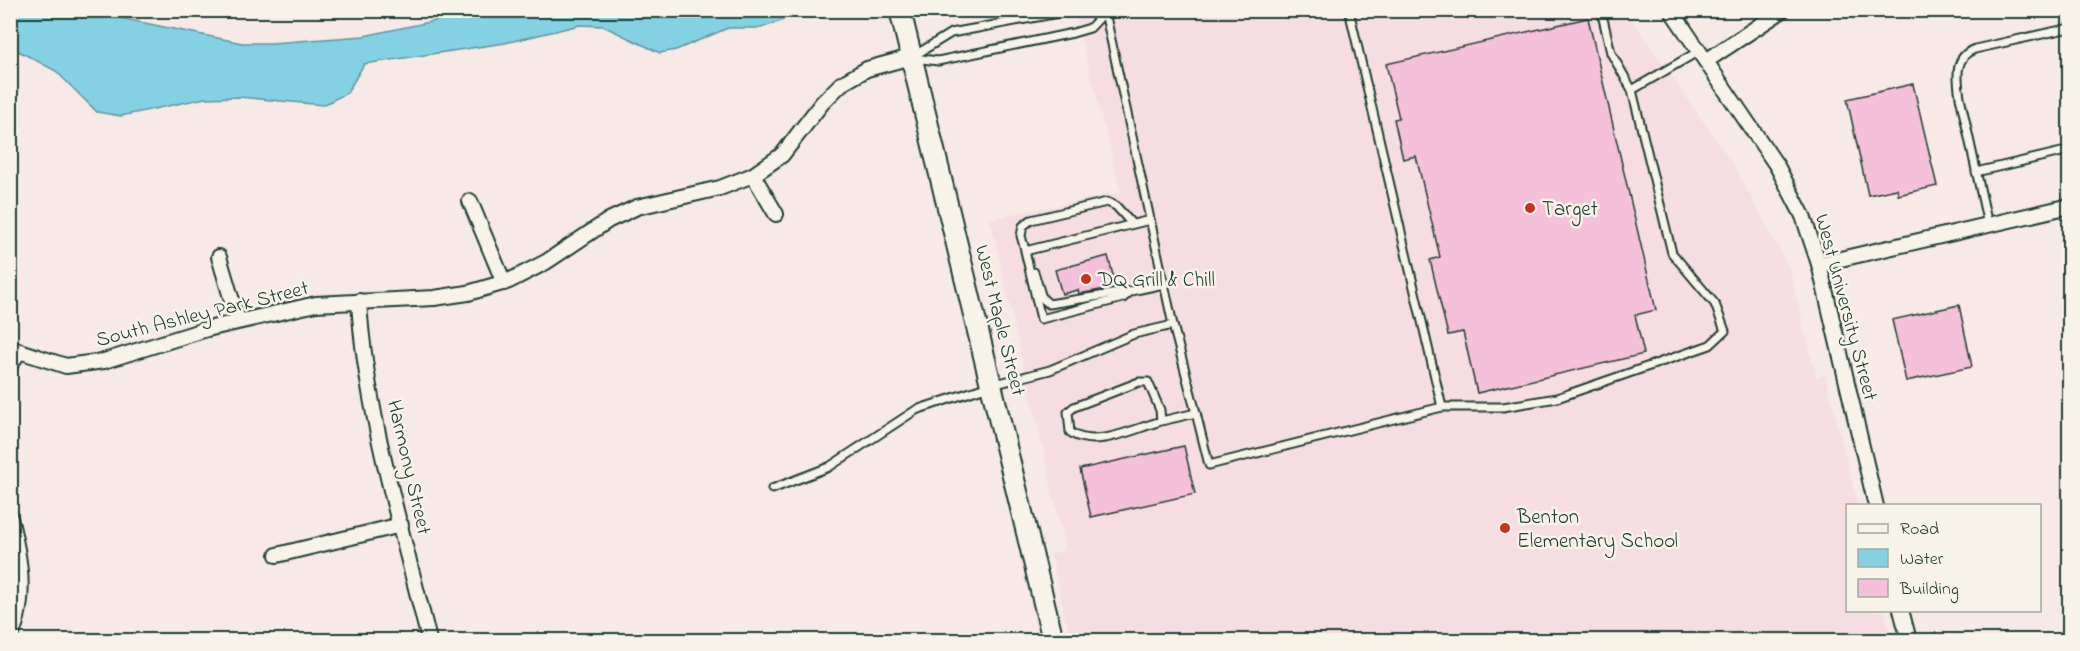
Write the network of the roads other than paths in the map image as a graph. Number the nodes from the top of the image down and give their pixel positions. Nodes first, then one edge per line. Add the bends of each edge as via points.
1 (900, 10) edge
2 (1075, 10) edge
3 (1349, 10) edge
4 (1601, 10) edge
5 (1671, 10) edge
6 (1783, 10) edge
7 (1106, 11) edge
8 (2070, 28) edge
9 (1702, 56) junction
10 (911, 57) junction
11 (1632, 90) junction
12 (2070, 150) edge
13 (1976, 172) junction
14 (753, 175) junction
15 (470, 201) dead end
16 (2070, 206) edge
17 (776, 214) dead end
18 (1150, 219) junction
19 (1132, 224) junction
20 (1988, 225) junction
21 (1025, 251) junction
22 (219, 257) dead end
23 (1819, 264) junction
24 (504, 283) junction
25 (1164, 284) junction
26 (1131, 291) junction
27 (359, 301) junction
28 (238, 321) junction
29 (1173, 325) junction
30 (15, 350) edge
31 (10, 365) edge
32 (992, 385) junction
33 (1442, 407) junction
34 (1196, 413) junction
35 (1161, 421) junction
36 (772, 489) dead end
37 (1876, 504) edge
38 (10, 518) edge
39 (401, 525) junction
40 (277, 555) dead end
41 (1902, 612) edge
42 (10, 638) edge
43 (429, 640) edge
44 (1053, 640) edge
45 (1909, 640) edge

1 - 10 main road, West Maple Street
2 - 10 lane via 951,33
3 - 33 lane
4 - 11 lane via 1611,53
5 - 9 street, West University Street
6 - 9 street
7 - 10 lane via 1090,28 1073,33 938,61
7 - 18 lane
8 - 13 lane via 1976,49 1961,58 1958,79
9 - 11 lane
9 - 23 street, West University Street via 1777,166 1803,216
10 - 14 street, South Ashley Park Street via 867,69 841,84 782,155
10 - 32 main road, West Maple Street
11 - 33 lane via 1672,254 1715,304 1725,331 1710,345 1557,398 1503,406
12 - 13 lane
13 - 20 lane
14 - 17 street
14 - 24 street, South Ashley Park Street via 720,188 637,207
15 - 24 street
16 - 20 street
18 - 19 lane
18 - 25 lane
19 - 21 lane
19 - 21 lane via 1107,202 1031,220 1023,226
20 - 23 street
21 - 26 lane via 1042,298 1049,304
21 - 26 lane via 1041,319 1123,298
22 - 28 street
23 - 37 street, West University Street
24 - 27 street, South Ashley Park Street via 434,298
25 - 26 lane
25 - 29 lane
27 - 28 street, South Ashley Park Street via 316,303
27 - 39 street, Harmony Street via 361,341
28 - 30 street, South Ashley Park Street via 104,361 66,366
29 - 32 lane via 1134,334 1050,370
29 - 34 lane
30 - 31 street
32 - 36 lane via 916,410 829,467
32 - 44 main road, West Maple Street
33 - 34 lane via 1209,465
34 - 35 lane
35 - 35 lane via 1148,382 1139,382 1068,412 1070,432 1079,439 1095,439
38 - 42 street via 19,556 21,592
39 - 40 street
39 - 43 street, Harmony Street
41 - 45 street

